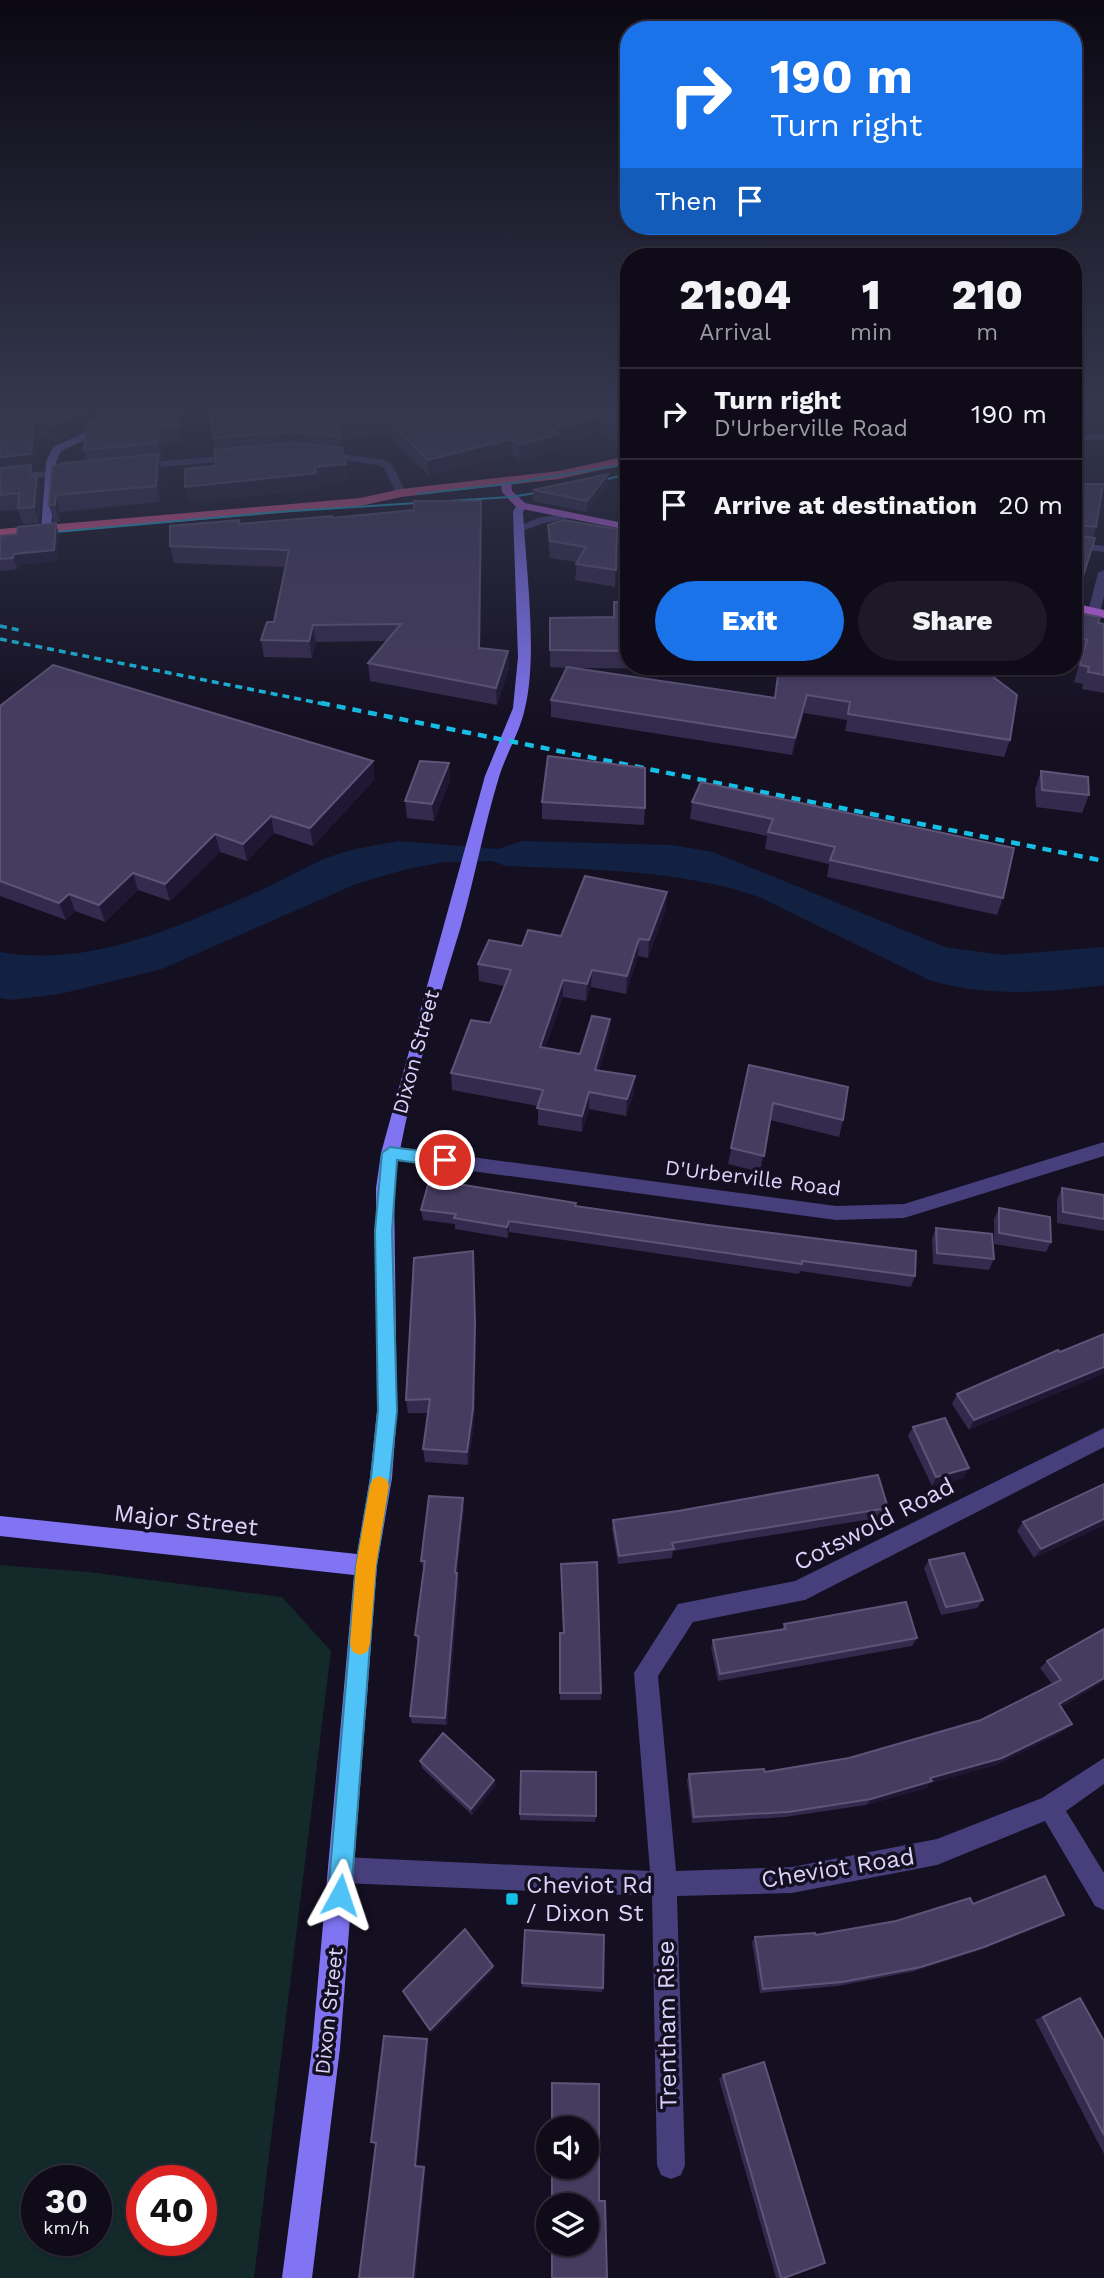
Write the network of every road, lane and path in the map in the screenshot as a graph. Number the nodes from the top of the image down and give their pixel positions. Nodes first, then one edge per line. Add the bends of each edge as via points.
1 (46, 516) edge
2 (193, 516) edge
3 (518, 516) edge
4 (564, 516) edge
5 (568, 516) edge
6 (620, 526) edge
7 (45, 529) junction
8 (519, 530) junction
9 (0, 533) edge
10 (1082, 546) edge
11 (1104, 549) edge
12 (1104, 573) edge
13 (1099, 613) edge
14 (1104, 1149) edge
15 (390, 1153) junction
16 (1104, 1437) edge
17 (0, 1526) edge
18 (366, 1566) junction
19 (1104, 1770) edge
20 (1050, 1807) junction
21 (342, 1870) junction
22 (664, 1884) junction
23 (1104, 1897) edge
24 (671, 2165) dead end
25 (297, 2278) edge

1 - 7 street
2 - 7 highway
3 - 8 street, Dixon Street
4 - 8 street
5 - 6 main road
7 - 9 highway
8 - 15 street, Dixon Street via 523,685 519,708 498,755
10 - 11 street
12 - 13 street
14 - 15 street, D'Urberville Road via 904,1212 872,1214 836,1213
15 - 18 street, Dixon Street via 384,1231 387,1411
16 - 22 street, Cotswold Road via 797,1592 686,1612 646,1672
17 - 18 street, Major Street
18 - 21 street, Dixon Street
19 - 20 street, Cheviot Road
20 - 22 street, Cheviot Road via 937,1852 792,1880
20 - 23 street
21 - 22 street, Cheviot Road
21 - 25 street, Dixon Street via 326,2048
22 - 24 street, Trentham Rise

